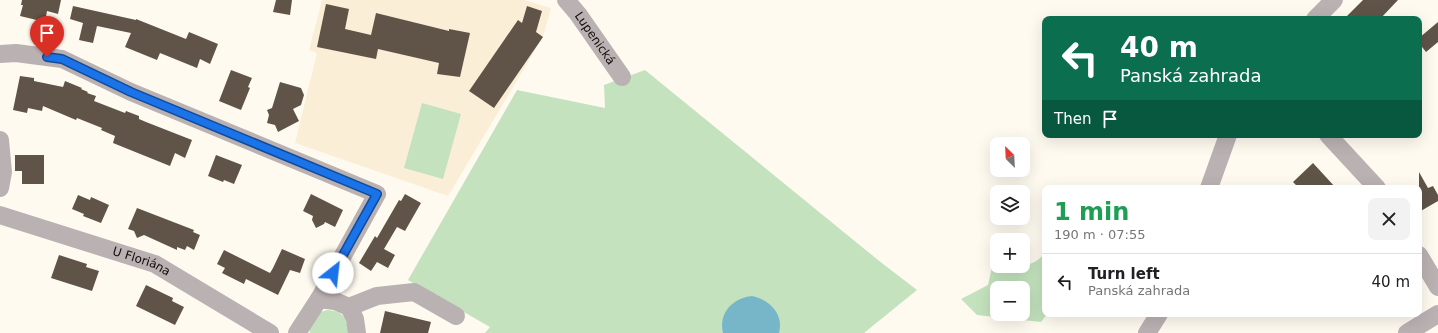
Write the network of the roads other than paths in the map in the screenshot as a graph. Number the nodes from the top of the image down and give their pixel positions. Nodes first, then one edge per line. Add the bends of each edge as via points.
1 (566, 0) edge
2 (1334, 0) edge
3 (1318, 16) edge
4 (0, 54) edge
5 (622, 77) dead end
6 (1227, 138) edge
7 (1331, 138) edge
8 (0, 140) edge
9 (1210, 185) edge
10 (1374, 185) edge
11 (0, 188) edge
12 (0, 215) edge
13 (1422, 261) edge
14 (1438, 287) edge
15 (319, 299) junction
16 (349, 307) junction
17 (1438, 314) edge
18 (456, 316) dead end
19 (1157, 317) edge
20 (270, 333) edge
21 (297, 333) edge
22 (357, 333) edge
23 (1147, 333) edge
24 (1406, 333) edge

1 - 5 street, Lupenická
2 - 3 street
4 - 15 street via 16,53 62,59 131,92 377,194
6 - 9 street
7 - 10 street
8 - 11 street via 3,172
12 - 20 street, U Floriána via 155,264
13 - 14 street
15 - 16 street via 335,301
15 - 21 street
16 - 18 street via 377,296 414,292
16 - 22 street via 355,319
17 - 24 street
19 - 23 street

